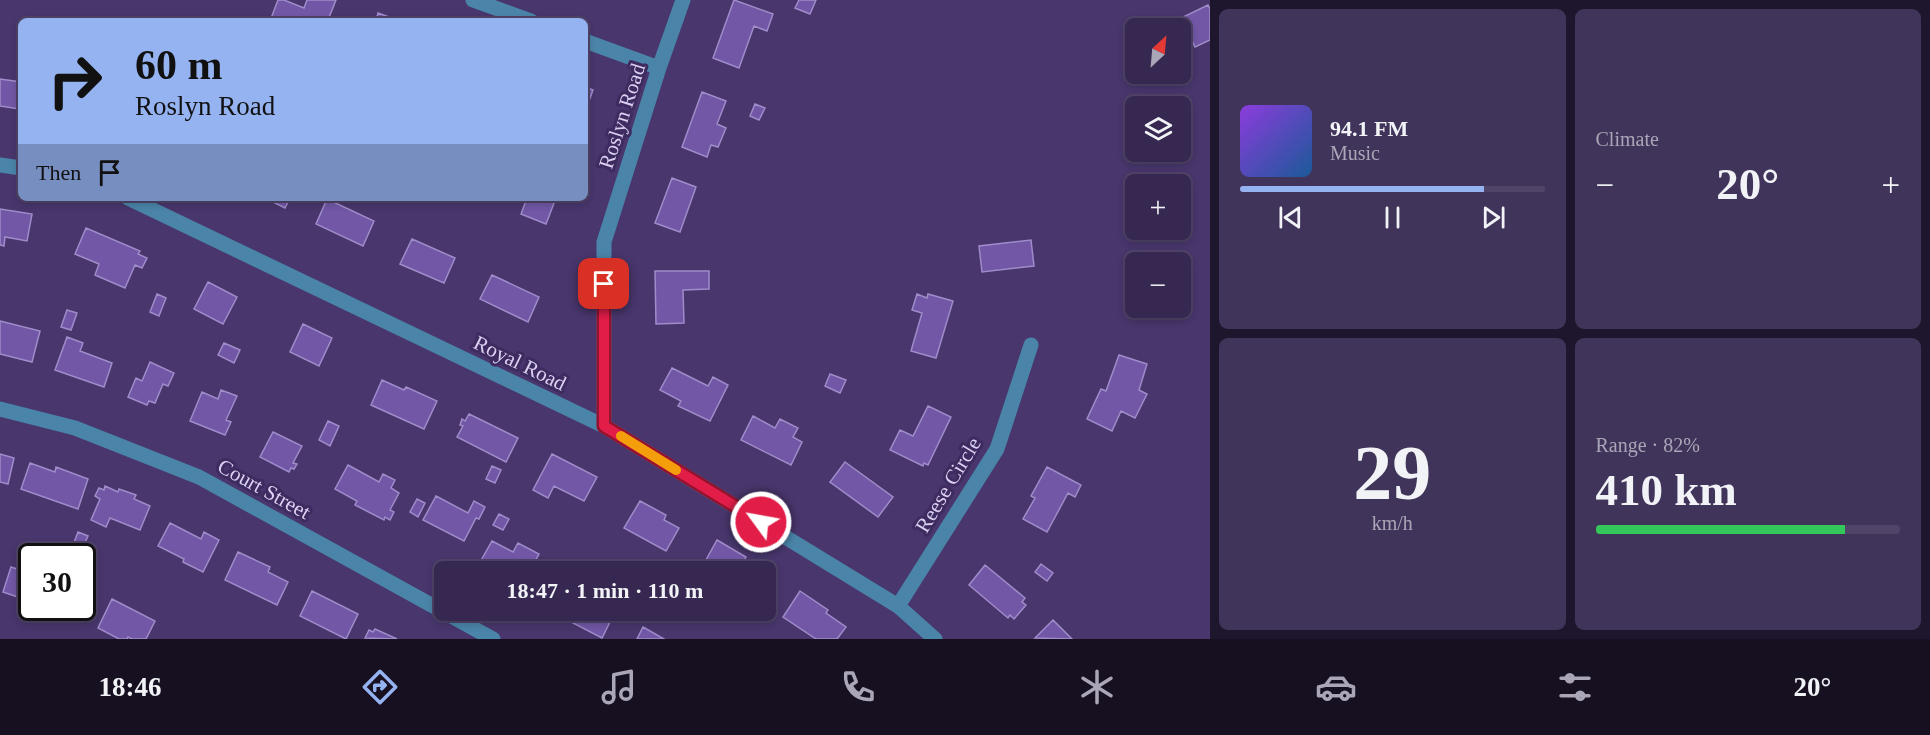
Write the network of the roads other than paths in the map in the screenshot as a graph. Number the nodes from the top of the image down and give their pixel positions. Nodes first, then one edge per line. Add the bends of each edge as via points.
1 (473, 0) edge
2 (683, 0) edge
3 (523, 18) edge
4 (588, 42) edge
5 (659, 68) junction
6 (0, 165) edge
7 (18, 168) edge
8 (134, 201) edge
9 (1031, 345) dead end
10 (0, 409) edge
11 (604, 426) junction
12 (898, 606) junction
13 (493, 639) edge
14 (935, 639) edge

1 - 3 street
2 - 5 street, Roslyn Road
4 - 5 street
5 - 11 street, Roslyn Road via 604,242
6 - 7 street
8 - 11 street, Royal Road
9 - 12 street, Reese Circle via 997,449
10 - 13 street, Court Street via 75,429 198,477
11 - 12 street, Royal Road
12 - 14 street, Royal Road

